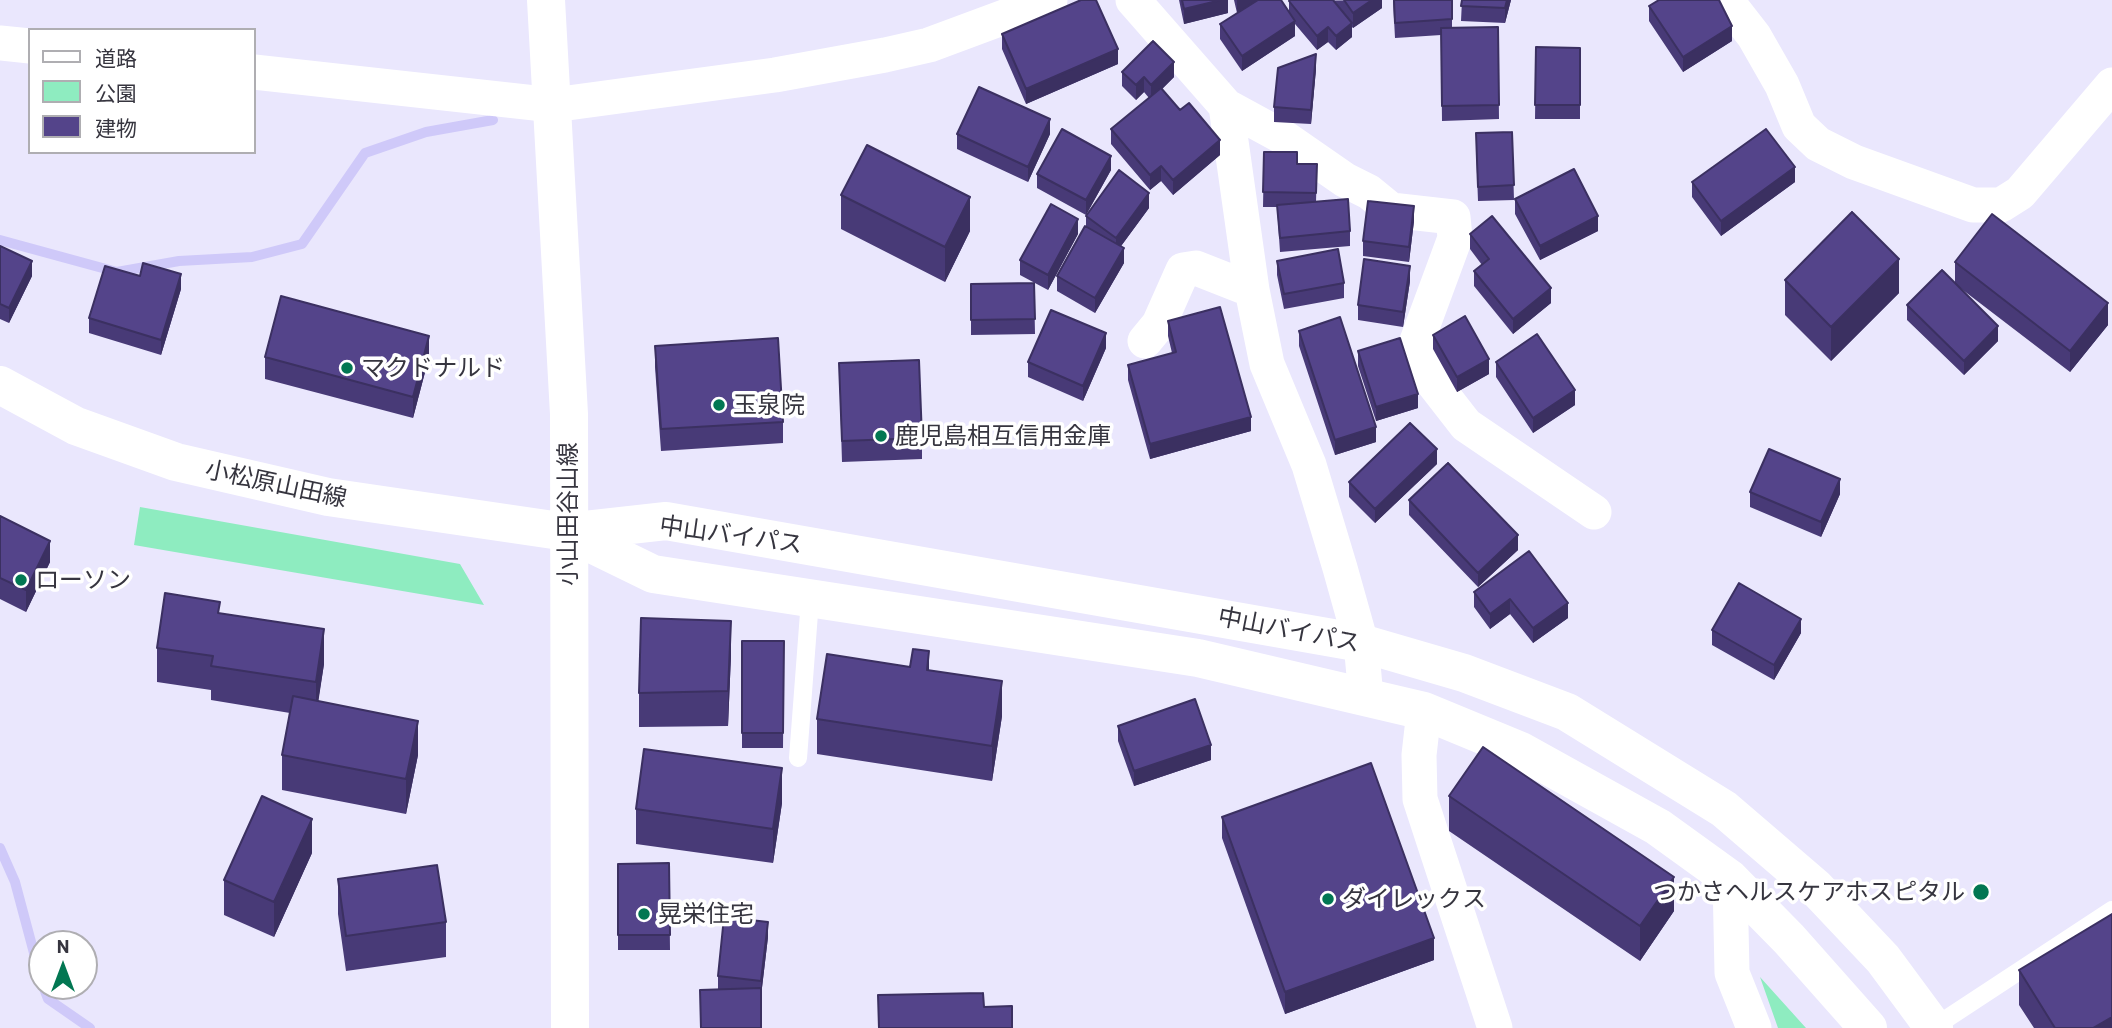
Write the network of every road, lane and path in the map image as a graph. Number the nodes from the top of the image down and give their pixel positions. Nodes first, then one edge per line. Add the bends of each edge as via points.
1 (546, 0) edge
2 (1050, 0) edge
3 (1133, 0) edge
4 (1726, 0) edge
5 (0, 43) edge
6 (28, 46) edge
7 (256, 72) edge
8 (2112, 85) edge
9 (553, 104) junction
10 (1226, 106) junction
11 (1252, 290) junction
12 (1145, 341) dead end
13 (0, 385) edge
14 (1594, 512) dead end
15 (567, 532) junction
16 (810, 600) junction
17 (1362, 643) junction
18 (1366, 697) junction
19 (1424, 711) junction
20 (798, 758) dead end
21 (1730, 880) junction
22 (2112, 910) edge
23 (570, 1028) edge
24 (1495, 1028) edge
25 (1754, 1028) edge
26 (1868, 1028) edge
27 (1933, 1028) edge

1 - 9 street, 小山田谷山線
2 - 9 street via 929,45 885,55 775,75
3 - 10 street
4 - 8 street via 1754,36 1800,126 1818,144 1876,171 1973,205 2001,205 2020,193
5 - 6 street
7 - 9 street
9 - 15 street, 小山田谷山線 via 569,414
10 - 11 street
10 - 14 street via 1370,191 1391,209 1453,217 1455,237 1414,349 1466,425
11 - 12 street via 1196,268 1183,270 1159,324
11 - 17 street via 1267,364 1309,465
13 - 15 street, 小松原山田線 via 76,426 176,463 327,497
15 - 16 street, 中山バイパス via 653,574
15 - 17 street, 中山バイパス via 666,521
15 - 23 street, 小山田谷山線
16 - 18 street, 中山バイパス via 1198,658
16 - 20 lane
17 - 18 street
17 - 27 street, 中山バイパス via 1464,673 1567,712 1724,809 1816,888 1883,959
18 - 19 street, 中山バイパス
19 - 21 street, 中山バイパス via 1521,751 1658,827
19 - 24 street via 1420,799
21 - 25 street via 1732,973
21 - 26 street, 中山バイパス
22 - 27 lane

